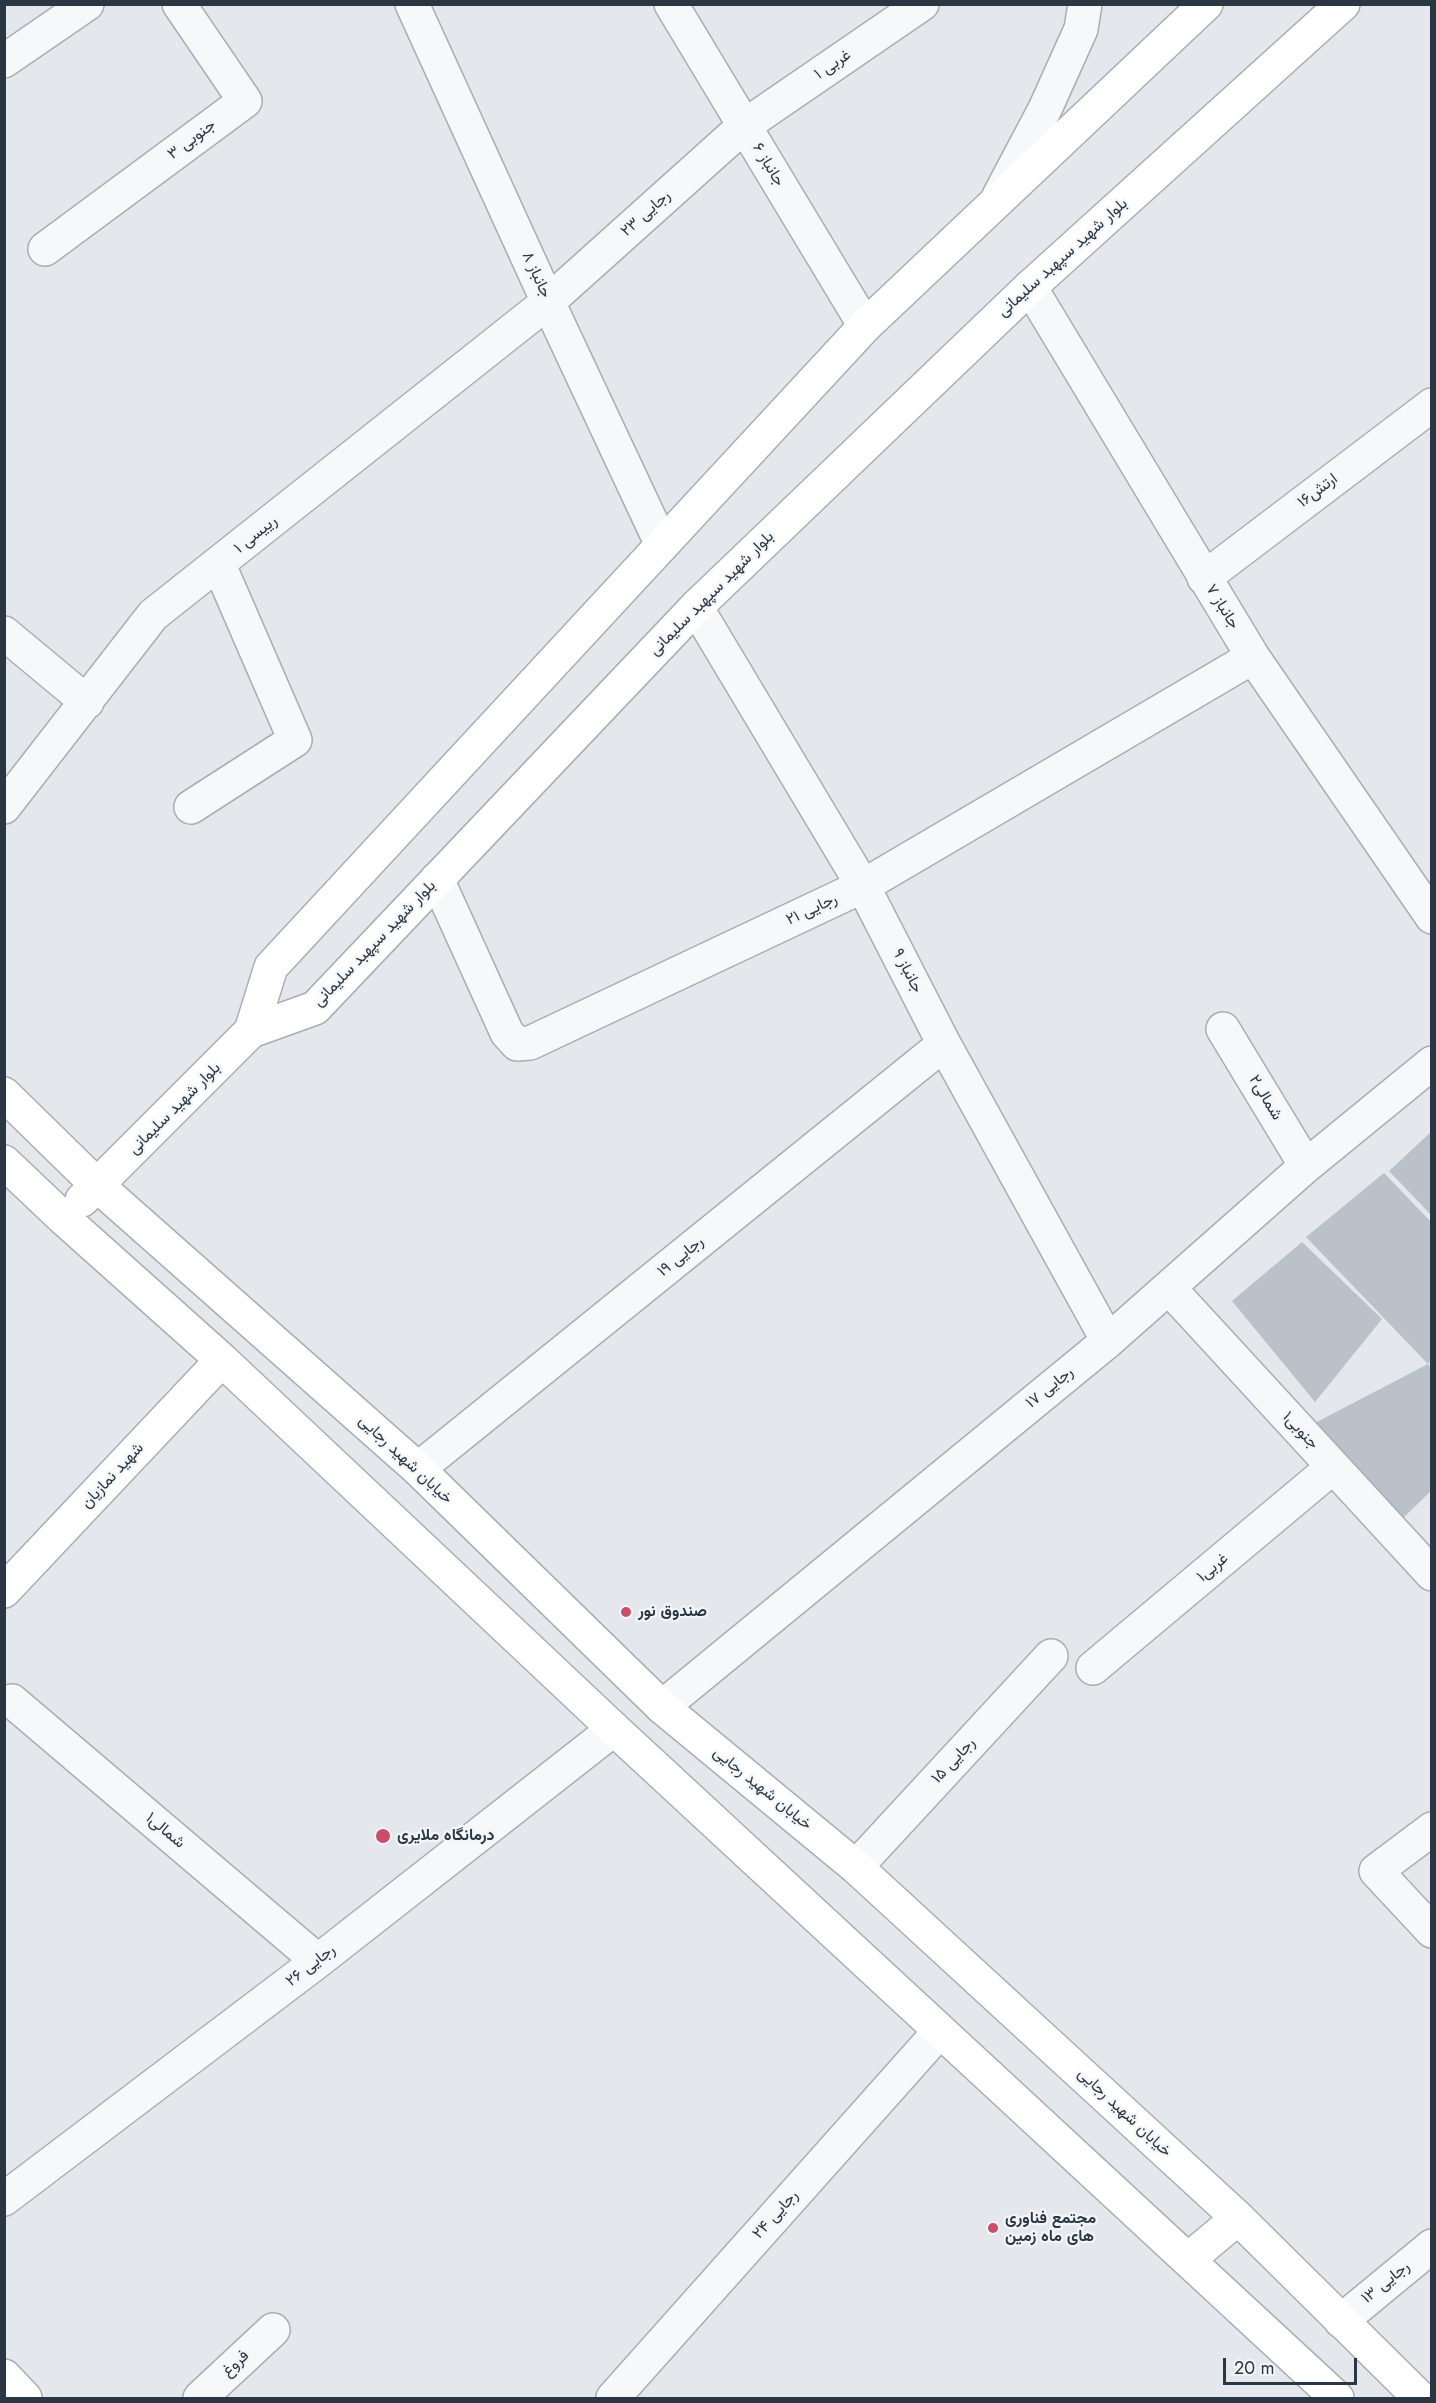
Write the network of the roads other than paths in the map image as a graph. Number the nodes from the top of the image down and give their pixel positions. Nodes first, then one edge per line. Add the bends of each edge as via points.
1 (87, 4) edge
2 (179, 4) edge
3 (412, 4) edge
4 (671, 4) edge
5 (922, 4) edge
6 (1085, 4) edge
7 (1206, 4) edge
8 (1343, 4) edge
9 (4, 61) edge
10 (744, 126) junction
11 (996, 201) junction
12 (45, 249) dead end
13 (1030, 286) junction
14 (548, 302) junction
15 (865, 326) junction
16 (1431, 405) edge
17 (662, 545) junction
18 (219, 565) junction
19 (1204, 578) junction
20 (696, 607) junction
21 (4, 633) edge
22 (1253, 657) junction
23 (87, 702) junction
24 (4, 807) edge
25 (191, 807) dead end
26 (437, 879) junction
27 (863, 886) junction
28 (1431, 917) edge
29 (1223, 1029) dead end
30 (251, 1031) junction
31 (945, 1044) junction
32 (1431, 1063) edge
33 (4, 1094) edge
34 (4, 1162) edge
35 (1306, 1166) junction
36 (98, 1186) junction
37 (62, 1217) junction
38 (1168, 1288) junction
39 (1108, 1341) junction
40 (222, 1360) junction
41 (1333, 1467) junction
42 (418, 1469) junction
43 (1431, 1574) edge
44 (4, 1591) edge
45 (1051, 1656) dead end
46 (1093, 1668) dead end
47 (12, 1701) dead end
48 (662, 1707) junction
49 (614, 1729) junction
50 (1431, 1829) edge
51 (856, 1867) junction
52 (1431, 1931) edge
53 (318, 1961) junction
54 (940, 2031) junction
55 (4, 2199) edge
56 (1238, 2218) junction
57 (1431, 2246) edge
58 (1189, 2259) junction
59 (1341, 2321) junction
60 (273, 2330) dead end
61 (200, 2398) edge
62 (613, 2398) edge
63 (1337, 2398) edge
64 (1420, 2398) edge

1 - 9 street
2 - 12 street, جنوبی ۳ via 245,100
3 - 14 street, جانباز ۸
4 - 10 street, جانباز ۶
5 - 10 street, غربی ۱
6 - 11 street via 1081,29 1045,109
7 - 11 main road
8 - 13 main road, بلوار شهید سپهبد سلیمانی
10 - 14 street, رجایی ۲۳
10 - 15 street, جانباز ۶
11 - 15 main road
13 - 19 street, جانباز ۷
13 - 20 main road, بلوار شهید سپهبد سلیمانی
14 - 17 street, جانباز ۸
14 - 18 street, رییسی ۱
15 - 17 main road
16 - 19 street, ارتش۱۶
17 - 30 main road via 271,967
18 - 23 street, رییسی ۱ via 153,615
18 - 25 street via 295,740
19 - 22 street, جانباز ۷
20 - 26 main road, بلوار شهید سپهبد سلیمانی
20 - 27 street, جانباز ۹
21 - 23 street
22 - 27 street, رجایی ۲۱
22 - 28 street, جانباز ۷
23 - 24 street, رییسی ۱
26 - 27 street, رجایی ۲۱ via 507,1033 517,1044 530,1044
26 - 30 main road, بلوار شهید سپهبد سلیمانی via 315,1008
27 - 31 street, جانباز ۹
29 - 35 street, شمالی۲
30 - 36 main road, بلوار شهید سلیمانی
31 - 39 street, جانباز ۹
31 - 42 street, رجایی ۱۹
32 - 35 street, رجایی ۱۷
33 - 36 main road, خیابان شهید رجایی
34 - 37 main road
35 - 38 street, رجایی ۱۷
36 - 37 main road, بلوار شهید سلیمانی
36 - 42 main road, خیابان شهید رجایی
37 - 40 main road
38 - 39 street, رجایی ۱۷
38 - 41 street, جنوبی۱
39 - 48 street, رجایی ۱۷
40 - 44 main road, شهید نمازیان
40 - 49 main road
41 - 43 street, جنوبی۱
41 - 46 street, غربی۱
42 - 48 main road, خیابان شهید رجایی
45 - 51 street, رجایی ۱۵
47 - 53 street, شمالی۱
48 - 51 main road, خیابان شهید رجایی
49 - 53 street, رجایی ۲۶
49 - 54 main road
50 - 52 street via 1376,1871
51 - 56 main road, خیابان شهید رجایی
53 - 55 street, رجایی ۲۶
54 - 58 main road
54 - 62 street, رجایی ۲۴
56 - 58 main road
56 - 59 main road, خیابان شهید رجایی
57 - 59 street, رجایی ۱۳
58 - 63 main road
59 - 64 main road, خیابان شهید رجایی
60 - 61 street, فروغ

